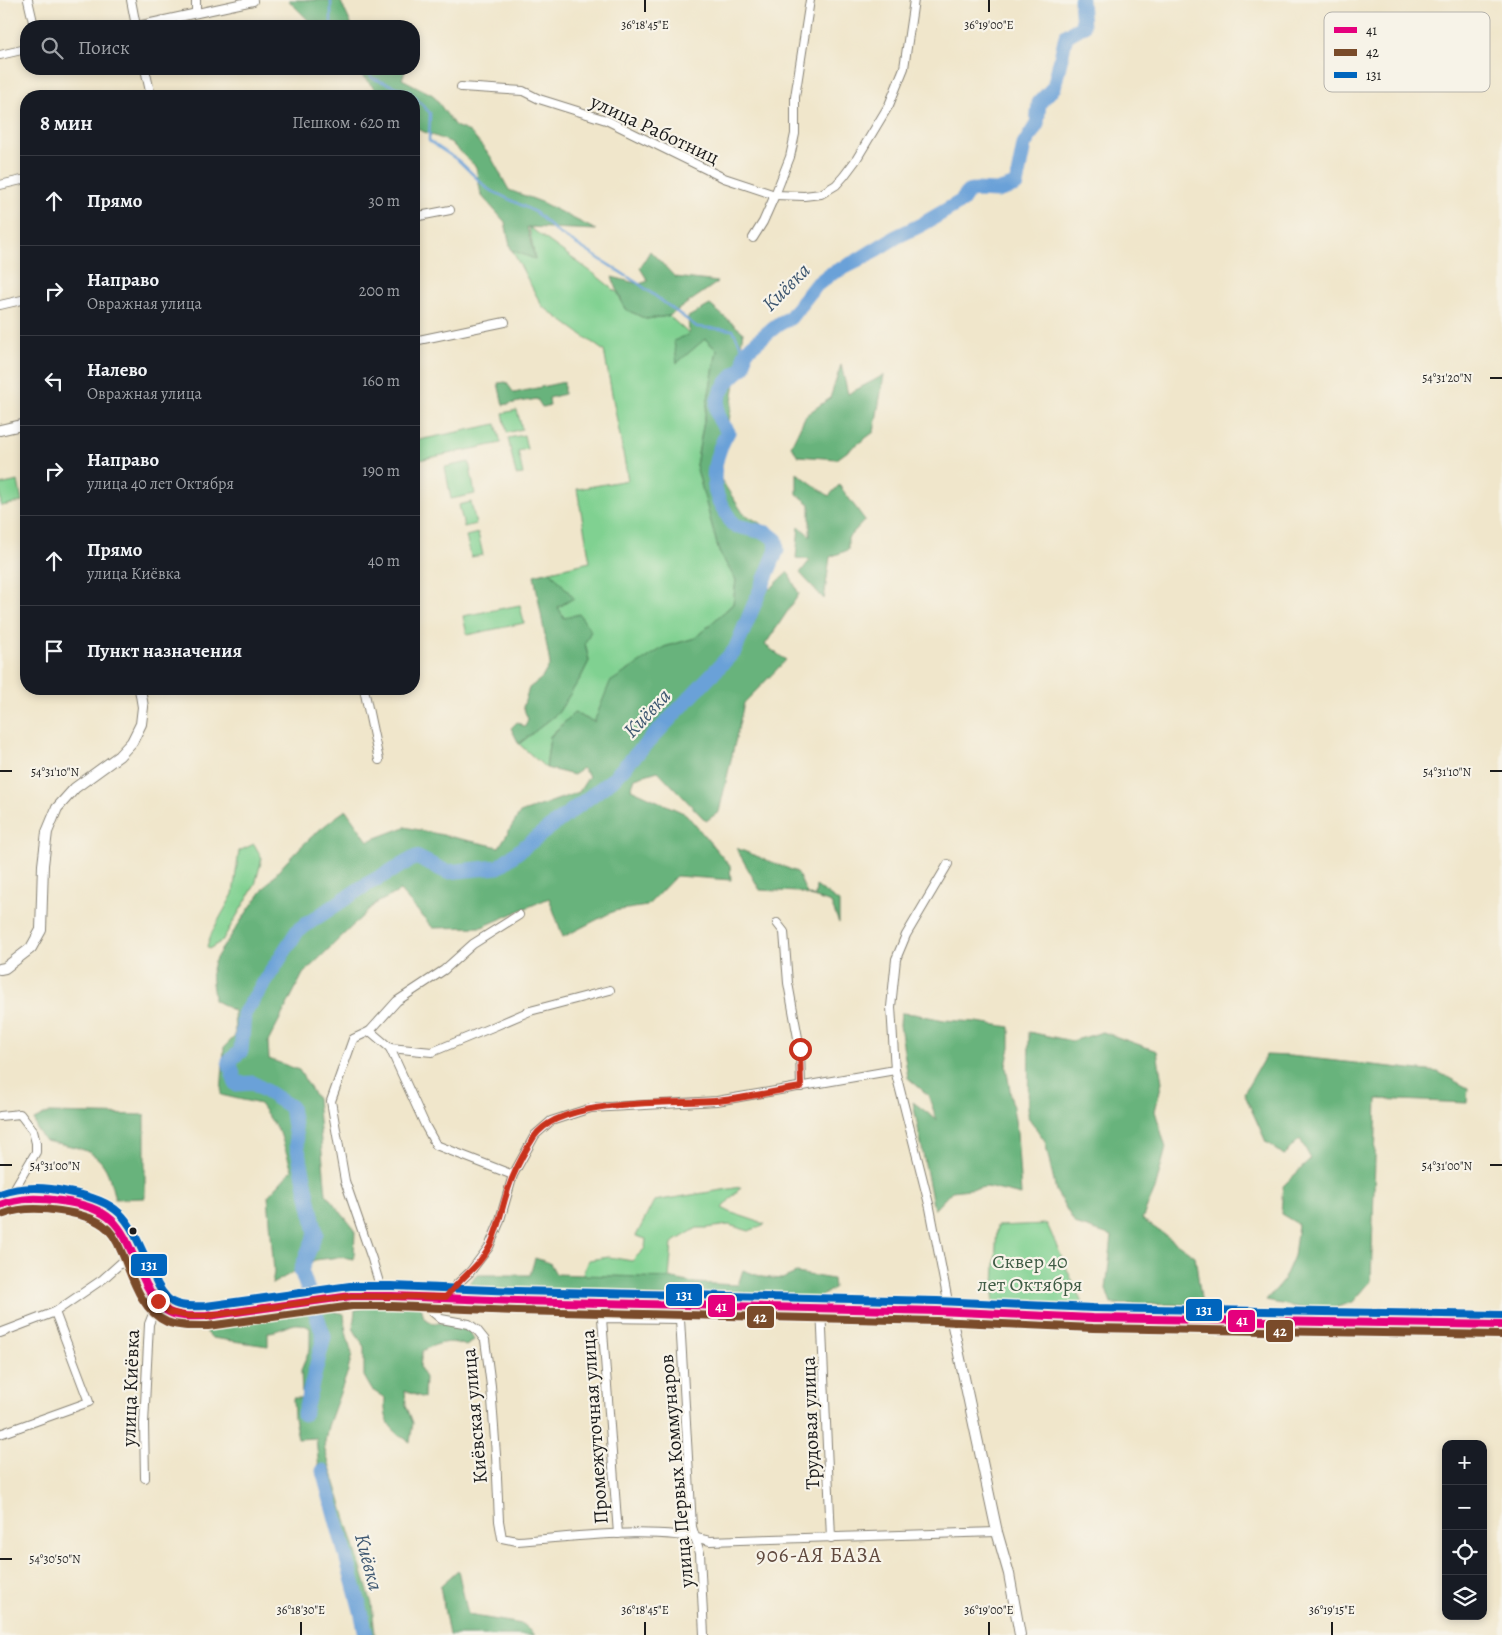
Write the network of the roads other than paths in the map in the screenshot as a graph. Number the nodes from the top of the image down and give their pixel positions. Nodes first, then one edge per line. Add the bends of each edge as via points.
1 (28, 0) edge
2 (130, 0) edge
3 (196, 0) edge
4 (810, 0) edge
5 (914, 0) edge
6 (253, 1) edge
7 (196, 14) junction
8 (33, 20) edge
9 (135, 20) edge
10 (166, 20) edge
11 (20, 50) edge
12 (0, 55) edge
13 (146, 75) edge
14 (462, 87) dead end
15 (150, 90) edge
16 (20, 180) edge
17 (0, 185) edge
18 (775, 195) junction
19 (450, 210) dead end
20 (420, 216) edge
21 (753, 238) dead end
22 (20, 300) edge
23 (0, 305) edge
24 (505, 322) dead end
25 (420, 340) edge
26 (20, 425) edge
27 (0, 430) edge
28 (141, 695) edge
29 (365, 695) edge
30 (379, 760) dead end
31 (948, 864) dead end
32 (519, 915) dead end
33 (777, 923) dead end
34 (0, 969) edge
35 (610, 990) dead end
36 (370, 1031) junction
37 (390, 1048) junction
38 (896, 1070) junction
39 (801, 1087) junction
40 (0, 1116) edge
41 (513, 1174) junction
42 (15, 1200) junction
43 (0, 1205) edge
44 (132, 1253) junction
45 (378, 1296) junction
46 (428, 1296) junction
47 (446, 1297) junction
48 (158, 1301) junction
49 (678, 1305) junction
50 (821, 1308) junction
51 (55, 1312) junction
52 (950, 1312) junction
53 (680, 1319) junction
54 (1502, 1325) edge
55 (0, 1333) edge
56 (0, 1434) edge
57 (144, 1478) dead end
58 (997, 1532) junction
59 (618, 1534) junction
60 (695, 1537) junction
61 (831, 1538) junction
62 (704, 1635) edge
63 (1020, 1635) edge

1 - 8 street
2 - 9 street
3 - 7 street
4 - 18 street via 795,97 795,134 790,158
5 - 18 street, улица Работниц via 904,68 889,105 856,160 836,185 821,194
6 - 7 street
7 - 10 street
11 - 12 street
13 - 15 street
14 - 18 street, улица Работниц via 523,91 606,120 724,178
16 - 17 street
18 - 21 street
19 - 20 street
22 - 23 street
24 - 25 street
26 - 27 main road
28 - 34 main road via 144,707 141,724 132,742 113,761 75,788 58,808 47,832 41,930 31,948
29 - 30 street
31 - 38 street via 906,935 896,959 891,1007
32 - 36 street via 473,944 444,970 397,1001
33 - 39 street via 784,932 788,983 800,1049
35 - 37 street via 530,1011 432,1052
36 - 37 street
36 - 45 street via 353,1039 332,1101 345,1181 380,1286
37 - 41 street via 436,1145
38 - 39 street
38 - 52 street via 930,1208
39 - 41 street via 717,1101 600,1108 571,1114 551,1121 535,1135
40 - 42 street via 20,1114 33,1131 36,1144 36,1152 16,1186
41 - 47 street via 489,1247
42 - 43 main road
42 - 44 main road via 65,1201 97,1210 110,1218 124,1235
44 - 48 main road
44 - 51 street via 103,1279
45 - 46 main road
45 - 48 main road via 207,1316 169,1312
46 - 47 main road
46 - 59 street, Киёвская улица via 429,1309 441,1318 470,1324 485,1340 502,1538 517,1540
47 - 49 main road
48 - 57 street, улица Киёвка via 149,1324
49 - 50 main road
49 - 53 street, улица Первых Коммунаров
50 - 52 main road
50 - 61 street, Трудовая улица
51 - 55 street
51 - 56 street via 88,1402
52 - 54 main road
52 - 58 main road
53 - 59 street, Промежуточная улица via 602,1318
53 - 60 street, улица Первых Коммунаров
58 - 61 street
58 - 63 main road via 1009,1574
59 - 60 street
60 - 61 street via 710,1541
60 - 62 street, улица Первых Коммунаров via 700,1553

